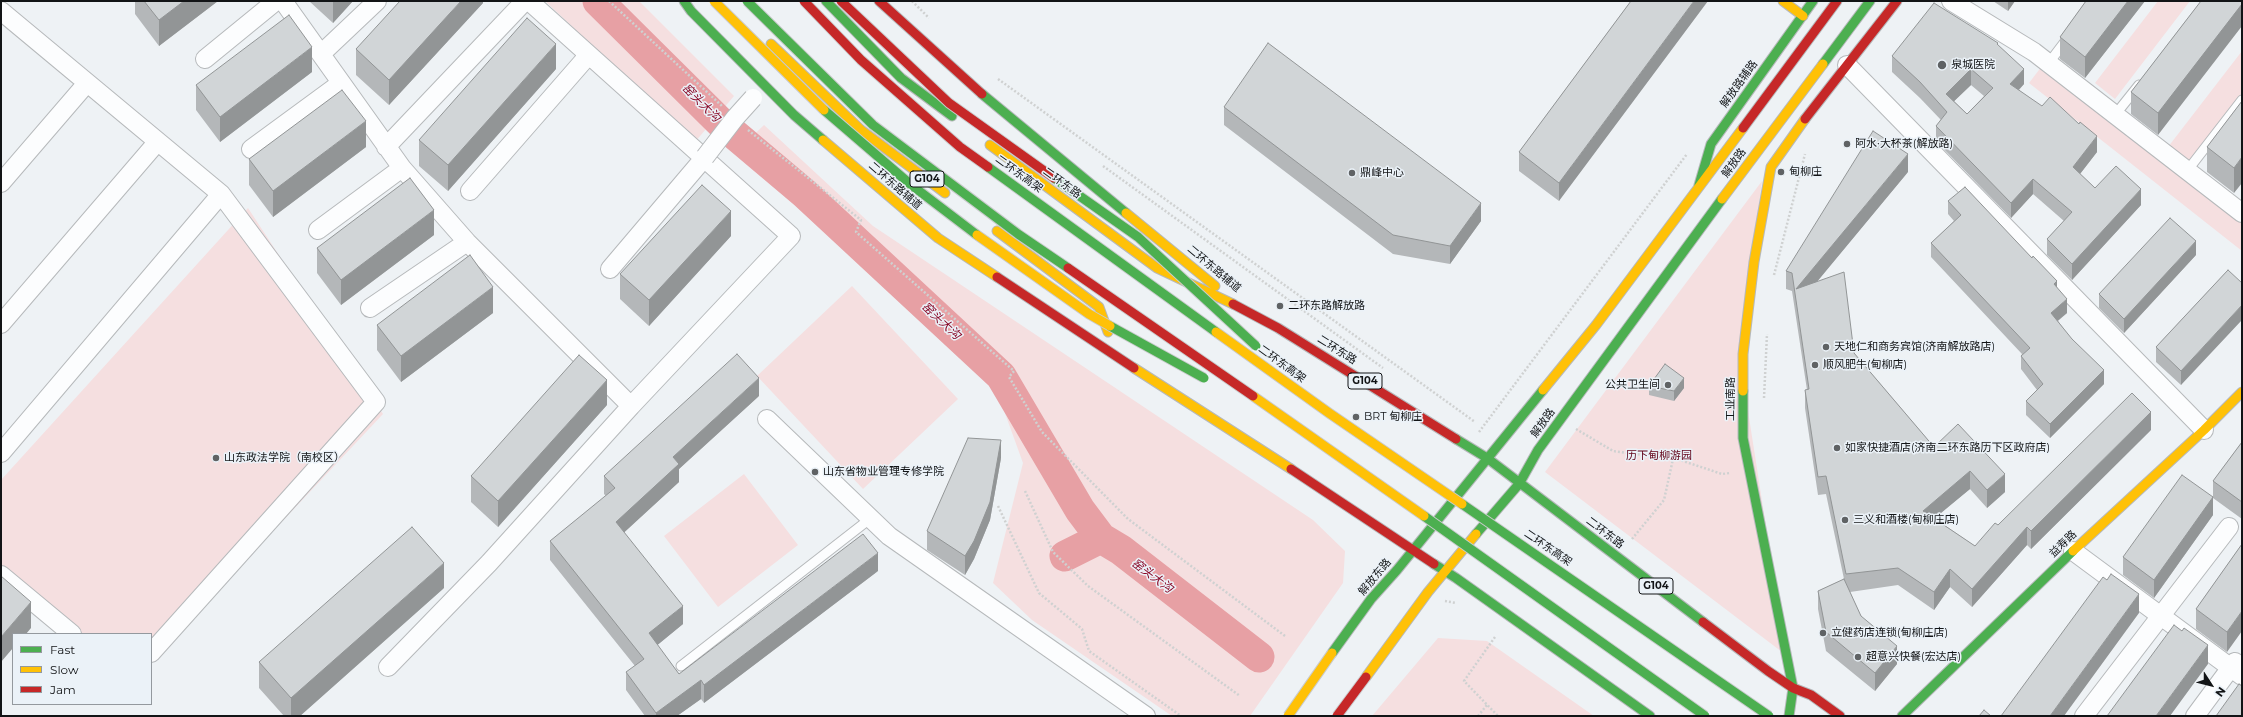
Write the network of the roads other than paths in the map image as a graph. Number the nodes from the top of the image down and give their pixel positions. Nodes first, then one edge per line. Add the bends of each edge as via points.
1 (276, 1) edge
2 (283, 1) edge
3 (377, 1) edge
4 (684, 1) edge
5 (714, 1) edge
6 (746, 1) edge
7 (804, 1) edge
8 (826, 1) edge
9 (841, 1) edge
10 (879, 1) edge
11 (1782, 1) edge
12 (1814, 1) edge
13 (1837, 1) edge
14 (1870, 1) edge
15 (1896, 1) edge
16 (1951, 1) edge
17 (525, 3) edge
18 (1, 11) edge
19 (743, 16) dead end
20 (1803, 16) junction
21 (2072, 32) edge
22 (321, 54) junction
23 (586, 58) dead end
24 (205, 59) dead end
25 (2048, 64) junction
26 (1847, 65) junction
27 (2143, 79) edge
28 (87, 83) junction
29 (341, 83) junction
30 (759, 92) junction
31 (2242, 100) edge
32 (2115, 115) junction
33 (1805, 119) junction
34 (1776, 126) junction
35 (386, 146) junction
36 (153, 147) dead end
37 (251, 149) dead end
38 (1782, 150) junction
39 (705, 158) junction
40 (402, 168) junction
41 (2187, 171) junction
42 (1, 183) edge
43 (1698, 188) junction
44 (470, 191) dead end
45 (221, 194) junction
46 (955, 200) dead end
47 (2242, 213) edge
48 (986, 224) dead end
49 (318, 230) dead end
50 (467, 242) junction
51 (610, 269) dead end
52 (1240, 307) junction
53 (370, 308) dead end
54 (1, 324) edge
55 (1117, 356) junction
56 (1214, 383) dead end
57 (1228, 391) dead end
58 (2240, 398) edge
59 (631, 406) junction
60 (1329, 413) junction
61 (768, 419) dead end
62 (2204, 430) junction
63 (1311, 436) junction
64 (1, 453) edge
65 (1487, 458) junction
66 (1519, 484) junction
67 (871, 518) junction
68 (2229, 527) dead end
69 (1412, 551) junction
70 (2073, 551) junction
71 (1445, 572) junction
72 (1, 575) edge
73 (2161, 616) junction
74 (71, 633) edge
75 (152, 652) edge
76 (2237, 664) edge
77 (681, 666) dead end
78 (388, 667) dead end
79 (1793, 688) junction
80 (1146, 716) edge
81 (1288, 716) edge
82 (1337, 716) edge
83 (1650, 716) edge
84 (1705, 716) edge
85 (1769, 716) edge
86 (1780, 716) edge
87 (1789, 716) edge
88 (1840, 716) edge
89 (1902, 716) edge
90 (2084, 716) edge
91 (2195, 716) edge

1 - 24 street
2 - 22 street
3 - 22 street
4 - 30 main road, 二环东路辅道
5 - 56 main road, bridge via 809,97 923,194 1089,314
6 - 63 main road, bridge via 874,125 1018,234
7 - 60 main road, 二环东高架, bridge via 861,60 960,147
8 - 52 main road, 二环东路 / G104 via 901,78 1044,185 1157,268
9 - 60 main road, bridge via 949,103 1138,237
10 - 52 main road, 二环东路辅道 via 956,72
11 - 20 main road
12 - 20 main road, 解放路辅路
13 - 43 main road, 解放路
14 - 34 main road, 解放路
15 - 26 main road
16 - 25 street via 2034,52
17 - 35 street
17 - 39 street
18 - 28 street
19 - 46 main road, G104 via 861,130
20 - 43 main road, 解放路辅路 via 1711,144
21 - 25 lane
22 - 29 street
23 - 44 street
25 - 32 street
26 - 33 main road
26 - 62 street
27 - 32 lane
28 - 42 street
28 - 45 street
29 - 35 street
29 - 37 street
30 - 39 street, bridge via 735,118
30 - 55 main road, 二环东路辅道 via 794,115 938,238
31 - 41 lane
32 - 41 street
33 - 34 main road
33 - 38 main road, 工业南路
34 - 38 main road
34 - 66 main road, 解放路 via 1615,338 1538,450
35 - 40 street
36 - 54 street
38 - 79 main road, 工业南路 via 1771,167 1754,262 1743,354 1743,438
39 - 51 street
39 - 59 street via 791,236
40 - 49 street
40 - 50 street
41 - 47 street
43 - 65 main road, 解放路 via 1599,327
45 - 64 street
45 - 75 street via 376,402
48 - 55 main road via 1099,307
50 - 53 street
50 - 59 street
52 - 65 main road, 二环东路 / G104
55 - 69 main road
57 - 63 main road, bridge
58 - 62 main road, 益寿路
59 - 78 street via 489,563
60 - 85 main road, 二环东高架, bridge
61 - 67 street
62 - 70 main road, 益寿路
63 - 84 main road, bridge
65 - 66 main road, 二环东路 / G104
65 - 69 main road, 解放东路
66 - 71 main road
66 - 79 main road, 二环东路 / G104
67 - 77 lane
67 - 80 street via 889,536
68 - 73 street
69 - 71 main road
69 - 81 main road, 解放东路, bridge via 1371,599
70 - 73 street
70 - 89 main road, 益寿路
71 - 82 main road, bridge
71 - 83 main road via 1473,589
72 - 74 street
73 - 76 street
73 - 90 street
76 - 91 street
79 - 86 main road
79 - 87 main road, 工业南路
79 - 88 main road, 二环东路 / G104 via 1811,695

